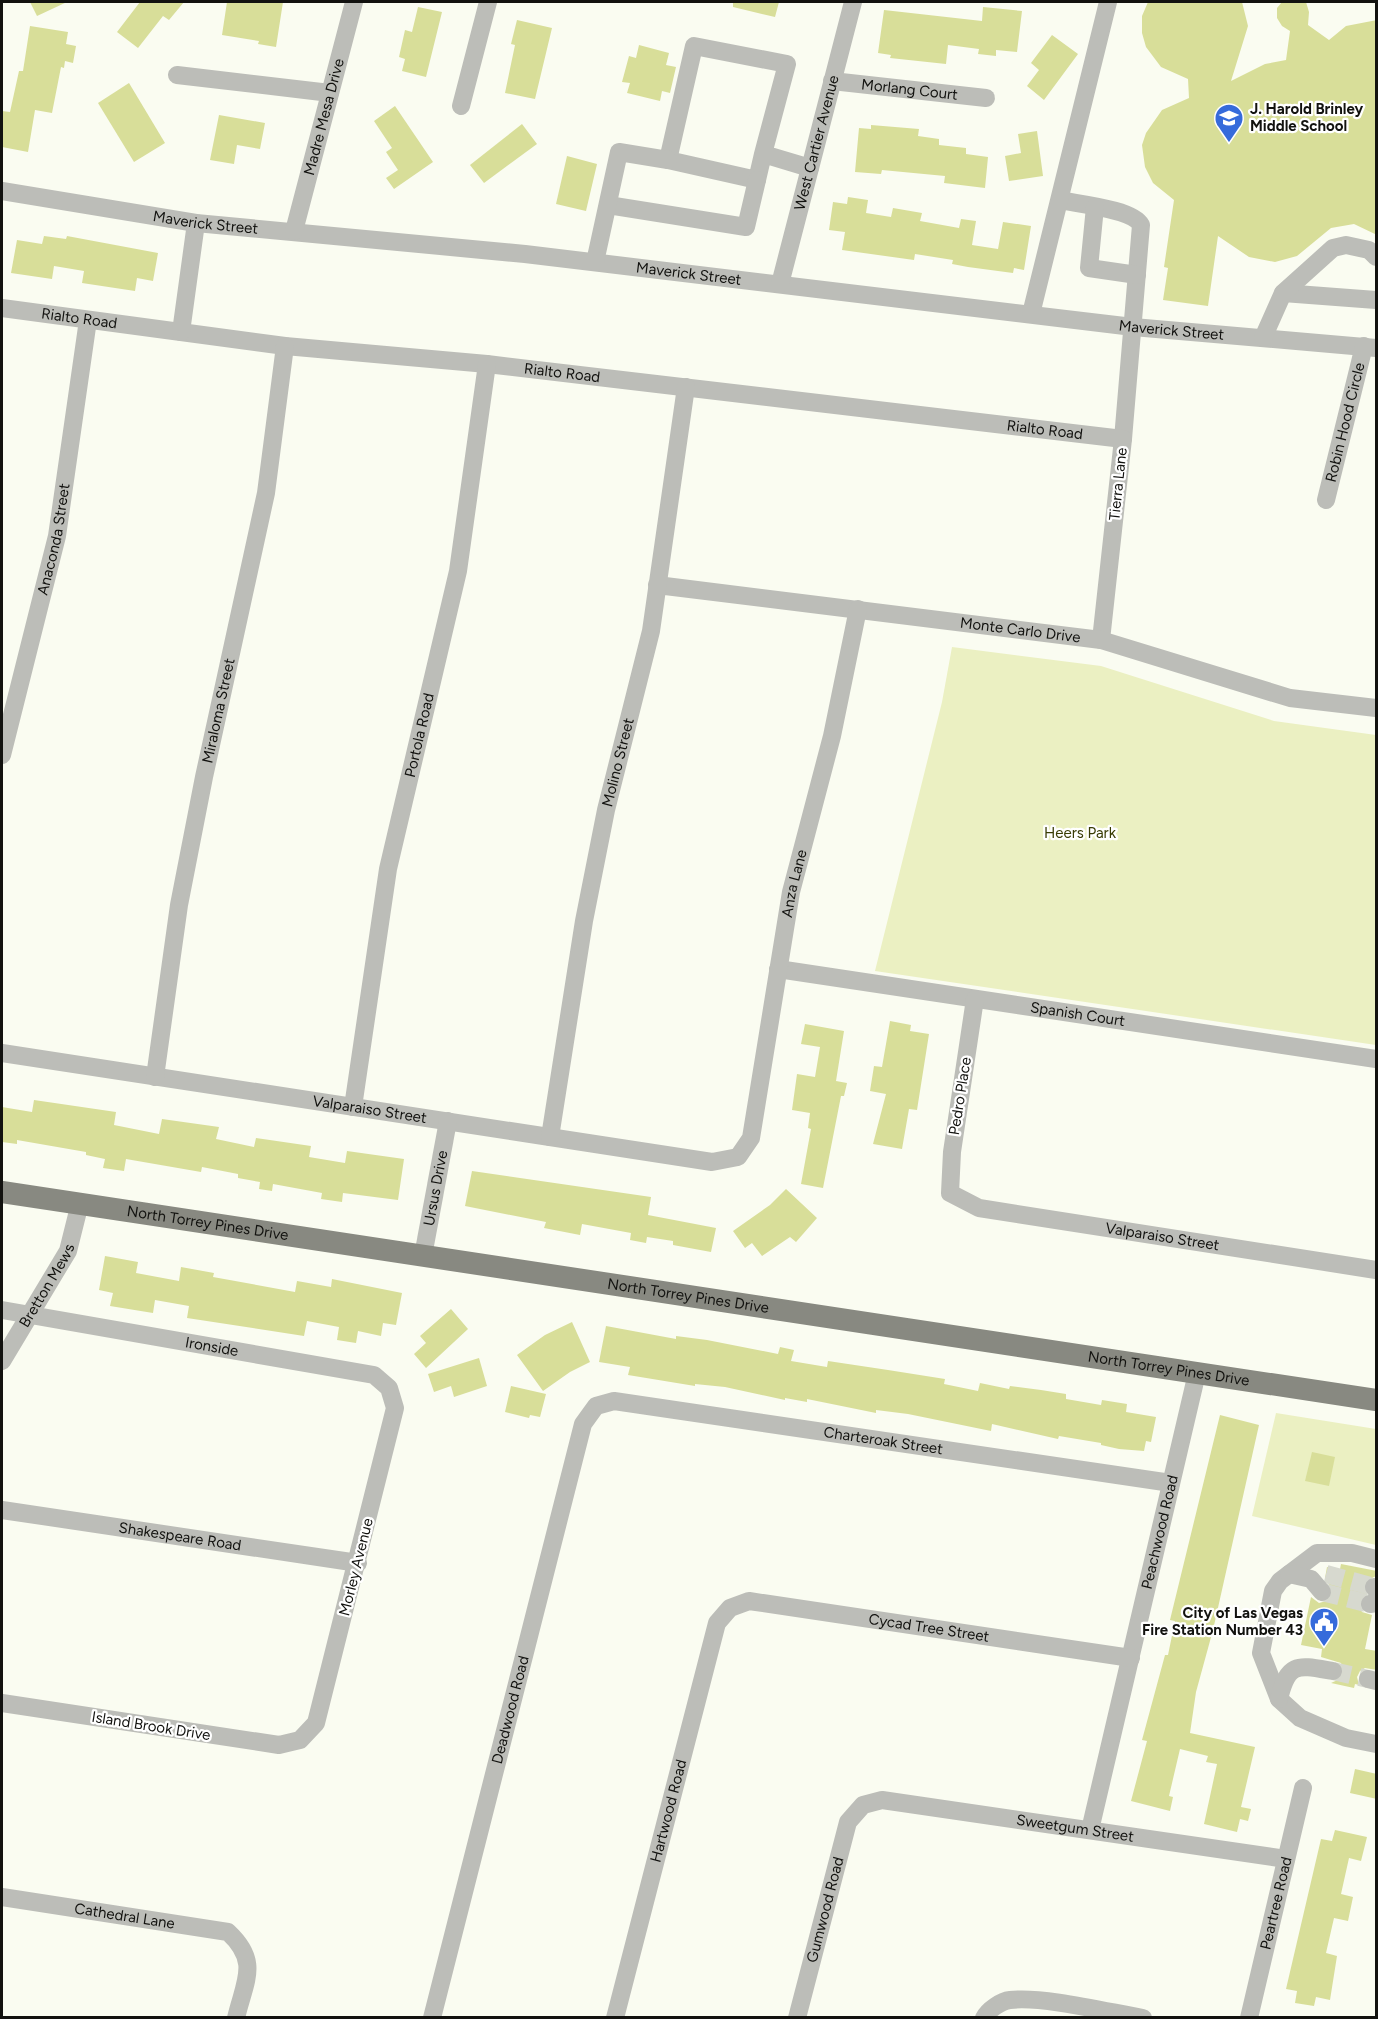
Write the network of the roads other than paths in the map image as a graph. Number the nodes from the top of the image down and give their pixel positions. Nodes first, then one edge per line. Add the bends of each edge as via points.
1 (354, 2) edge
2 (488, 2) edge
3 (853, 2) edge
4 (1108, 2) edge
5 (177, 75) dead end
6 (832, 81) junction
7 (330, 93) junction
8 (986, 98) dead end
9 (461, 106) dead end
10 (763, 154) junction
11 (668, 160) junction
12 (810, 168) junction
13 (757, 180) junction
14 (2, 191) edge
15 (1060, 200) junction
16 (608, 205) junction
17 (1095, 207) junction
18 (196, 223) junction
19 (294, 231) junction
20 (1377, 257) edge
21 (595, 262) junction
22 (1137, 276) junction
23 (780, 284) junction
24 (1283, 293) junction
25 (1377, 300) edge
26 (2, 308) edge
27 (1031, 314) junction
28 (88, 320) junction
29 (1133, 327) junction
30 (181, 332) junction
31 (1263, 338) junction
32 (285, 346) junction
33 (1370, 347) edge
34 (487, 364) junction
35 (686, 387) junction
36 (1123, 439) junction
37 (1326, 500) dead end
38 (657, 585) junction
39 (858, 609) junction
40 (1101, 640) junction
41 (1377, 708) edge
42 (2, 755) edge
43 (778, 969) junction
44 (975, 999) junction
45 (2, 1053) edge
46 (1377, 1059) edge
47 (154, 1077) junction
48 (353, 1107) junction
49 (448, 1121) junction
50 (550, 1137) junction
51 (738, 1157) joint
52 (2, 1192) edge
53 (950, 1194) joint
54 (80, 1203) junction
55 (423, 1256) junction
56 (1377, 1270) edge
57 (2, 1310) edge
58 (30, 1317) junction
59 (2, 1360) edge
60 (1197, 1373) junction
61 (389, 1388) joint
62 (1377, 1400) edge
63 (596, 1406) joint
64 (1171, 1483) junction
65 (2, 1510) edge
66 (1377, 1559) edge
67 (358, 1563) junction
68 (1289, 1574) junction
69 (1319, 1581) tunnel mouth
70 (730, 1608) joint
71 (1131, 1658) junction
72 (1333, 1671) tunnel mouth
73 (1279, 1699) junction
74 (2, 1703) edge
75 (300, 1740) joint
76 (1377, 1744) edge
77 (1303, 1788) dead end
78 (863, 1805) joint
79 (1090, 1830) junction
80 (1286, 1859) junction
81 (2, 1897) edge
82 (989, 2012) edge
83 (236, 2018) edge
84 (432, 2018) edge
85 (615, 2018) edge
86 (797, 2018) edge
87 (1143, 2018) edge
88 (1249, 2018) edge

1 - 7 street, Madre Mesa Drive
2 - 9 street
3 - 6 street, West Cartier Avenue
4 - 15 street
5 - 7 street
6 - 8 street, Morlang Court
6 - 12 street, West Cartier Avenue
7 - 19 street, Madre Mesa Drive
10 - 11 street via 787,64 694,46
10 - 12 street
10 - 13 street
11 - 13 street
11 - 16 street via 619,152
12 - 23 street, West Cartier Avenue
13 - 16 street via 746,227
14 - 18 street, Maverick Street
15 - 17 street
15 - 27 street
16 - 21 street
17 - 22 street, Tierra Lane via 1127,214 1140,222
17 - 22 street via 1089,268
18 - 19 street, Maverick Street
18 - 30 street
19 - 21 street, Maverick Street
20 - 24 street via 1357,247 1333,248
21 - 23 street, Maverick Street
22 - 29 street, Tierra Lane
23 - 27 street, Maverick Street
24 - 25 street
24 - 31 street
26 - 28 street, Rialto Road
27 - 29 street, Maverick Street
28 - 30 street, Rialto Road
28 - 42 street, Anaconda Street via 57,536
29 - 31 street, Maverick Street
29 - 36 street, Tierra Lane
30 - 32 street, Rialto Road
31 - 33 street, Maverick Street
32 - 34 street, Rialto Road
32 - 47 street, Miraloma Street via 266,493 201,789 179,904
33 - 37 street, Robin Hood Circle
34 - 35 street, Rialto Road
34 - 48 street, Portola Road via 458,570 388,868
35 - 36 street, Rialto Road
35 - 38 street, Molino Street
36 - 40 street, Tierra Lane
38 - 39 street, Monte Carlo Drive
38 - 50 street, Molino Street via 651,631 606,810 584,921
39 - 40 street, Monte Carlo Drive
39 - 43 street, Anza Lane via 832,736 791,891
40 - 41 street, Monte Carlo Drive via 1290,698
43 - 44 street, Spanish Court
43 - 51 street, Anza Lane via 751,1138
44 - 46 street, Spanish Court
44 - 53 street, Pedro Place via 952,1152
45 - 47 street, Valparaiso Street
47 - 48 street, Valparaiso Street
48 - 49 street, Valparaiso Street
49 - 50 street, Valparaiso Street
49 - 55 street, Ursus Drive
50 - 51 street, Valparaiso Street via 712,1162
52 - 54 main road, North Torrey Pines Drive
53 - 56 street, Valparaiso Street via 979,1208
54 - 55 main road, North Torrey Pines Drive
54 - 58 street, Bretton Mews via 68,1251
55 - 60 main road, North Torrey Pines Drive
57 - 58 street, Ironside
58 - 59 street, Bretton Mews
58 - 61 street, Ironside via 374,1375
60 - 62 main road, North Torrey Pines Drive
60 - 64 street, Peachwood Road
61 - 67 street, Morley Avenue via 395,1408
63 - 64 street, Charteroak Street via 614,1401
63 - 84 street, Deadwood Road via 583,1424
64 - 71 street, Peachwood Road
65 - 67 street, Shakespeare Road
66 - 68 street via 1352,1553 1317,1553
67 - 75 street, Morley Avenue via 316,1723
68 - 69 street
68 - 73 street via 1273,1591 1261,1653
70 - 71 street, Cycad Tree Street via 749,1601
70 - 85 street, Hartwood Road via 717,1623
71 - 79 street, Peachwood Road
72 - 73 street via 1304,1666 1291,1670 1284,1678
73 - 76 street via 1299,1718 1346,1738
74 - 75 street, Island Brook Drive via 279,1745
77 - 80 street, Peartree Road
78 - 79 street, Sweetgum Street via 882,1800
78 - 86 street, Gumwood Road via 848,1822
79 - 80 street, Sweetgum Street
80 - 88 street, Peartree Road
81 - 83 street, Cathedral Lane via 228,1932 243,1946 249,1965
82 - 87 street via 1008,2000 1032,2000

